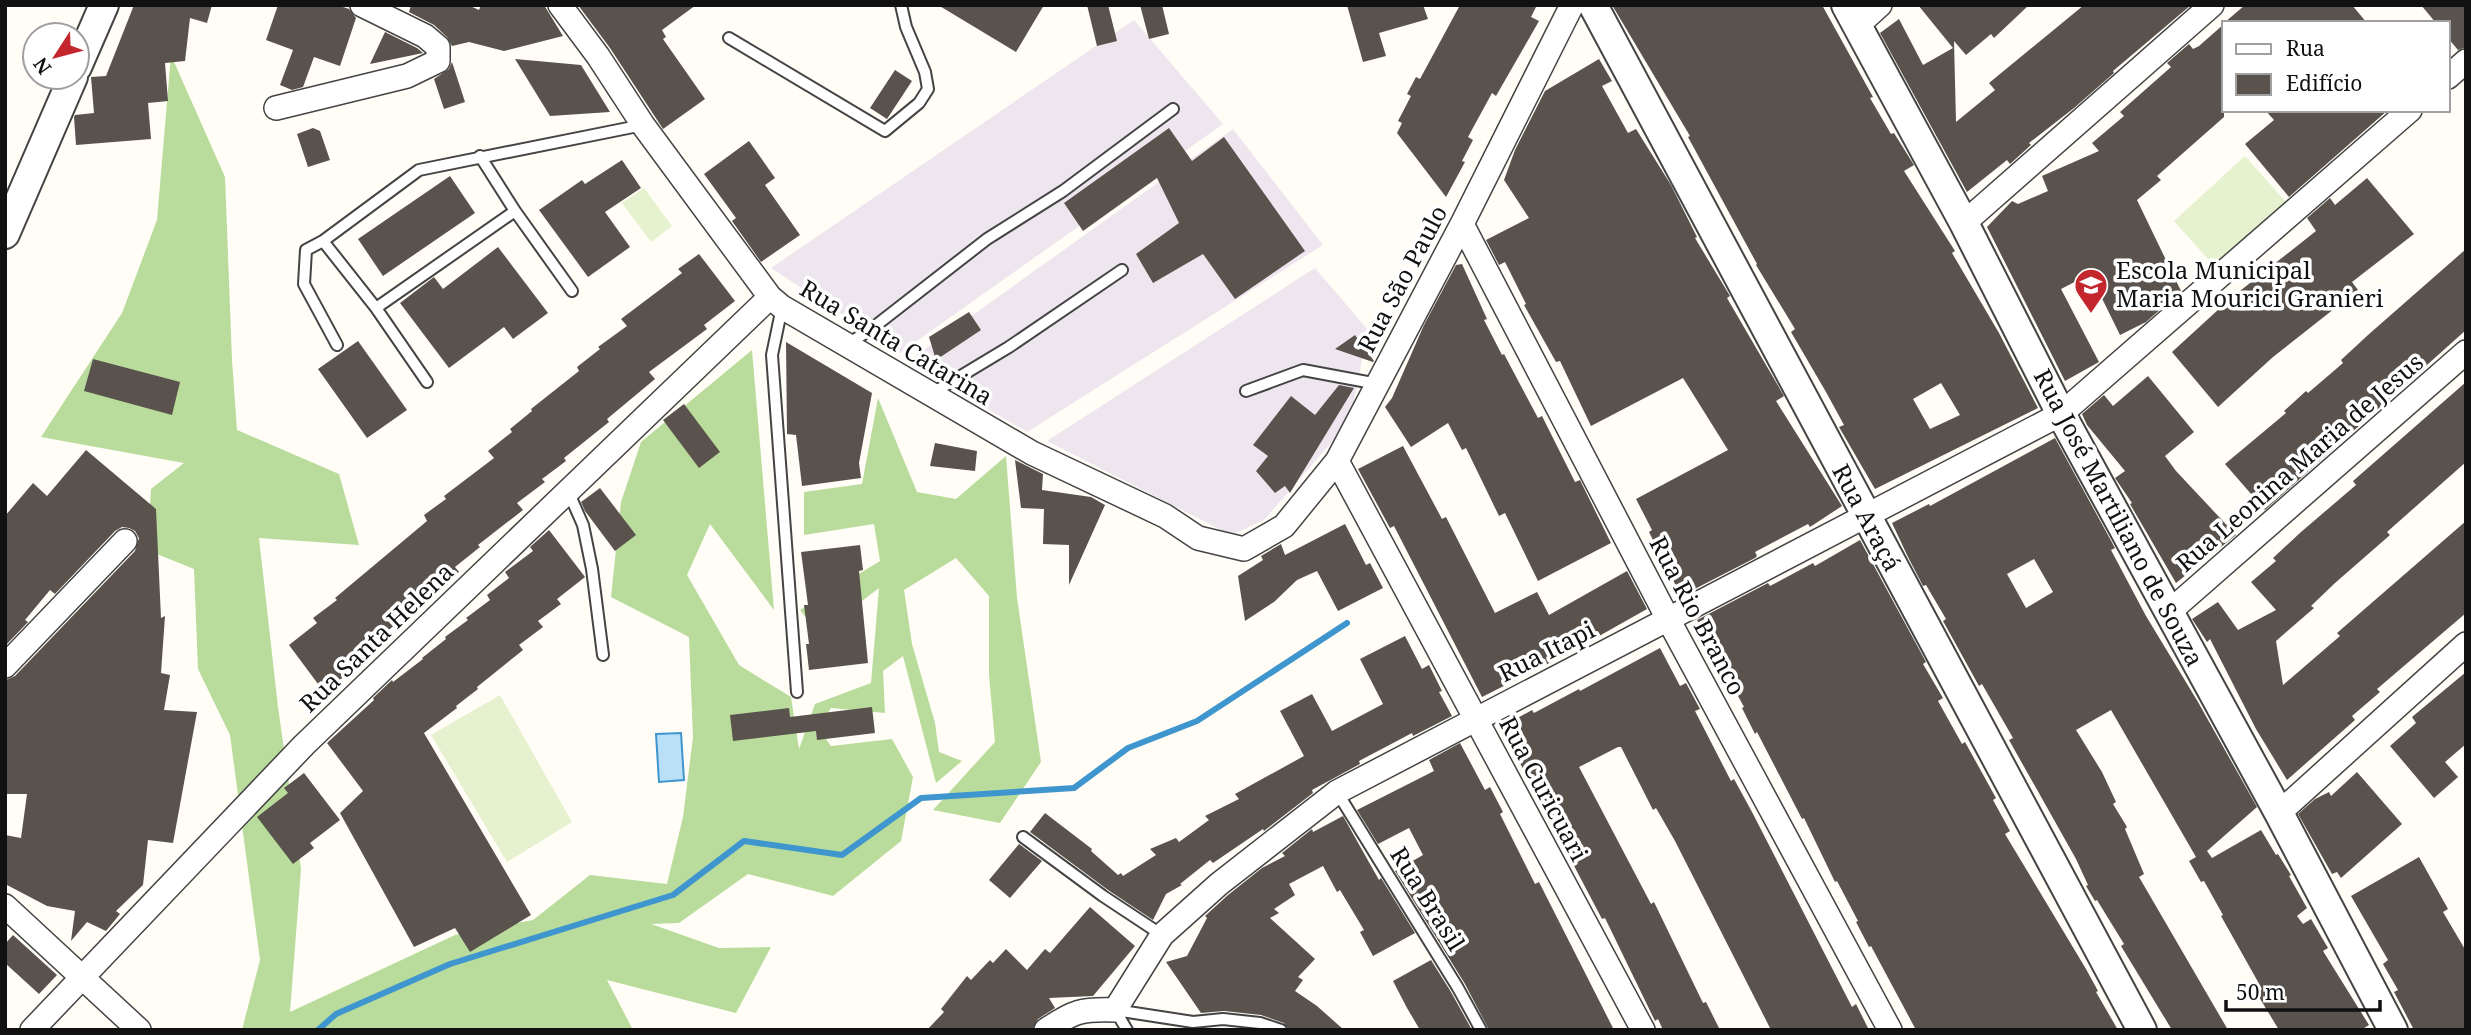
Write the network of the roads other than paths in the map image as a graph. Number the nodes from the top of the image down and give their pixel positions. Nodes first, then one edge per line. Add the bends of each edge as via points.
1 (104, 5) edge
2 (362, 5) edge
3 (560, 5) edge
4 (901, 5) edge
5 (1572, 5) edge
6 (1593, 5) edge
7 (1881, 5) edge
8 (2212, 5) edge
9 (1852, 15) edge
10 (91, 35) edge
11 (729, 38) dead end
12 (2466, 61) edge
13 (2450, 74) edge
14 (67, 91) edge
15 (276, 108) dead end
16 (1173, 109) dead end
17 (2408, 112) edge
18 (643, 125) junction
19 (480, 156) junction
20 (515, 211) junction
21 (1964, 223) junction
22 (1462, 224) junction
23 (5, 234) edge
24 (323, 240) junction
25 (1122, 270) dead end
26 (572, 291) dead end
27 (776, 302) junction
28 (376, 308) junction
29 (337, 345) dead end
30 (845, 345) junction
31 (2466, 352) edge
32 (427, 382) dead end
33 (1378, 384) junction
34 (1246, 391) dead end
35 (930, 394) junction
36 (2061, 414) junction
37 (1337, 461) junction
38 (568, 491) junction
39 (1865, 517) junction
40 (125, 541) dead end
41 (1244, 549) joint
42 (2168, 613) junction
43 (1668, 619) junction
44 (2466, 644) edge
45 (603, 655) dead end
46 (5, 666) edge
47 (797, 692) dead end
48 (1475, 719) junction
49 (1337, 792) junction
50 (2279, 813) junction
51 (1023, 837) dead end
52 (5, 905) edge
53 (1161, 935) junction
54 (82, 977) junction
55 (1121, 1020) edge
56 (32, 1030) edge
57 (139, 1030) edge
58 (1046, 1030) edge
59 (1280, 1030) edge
60 (1481, 1030) edge
61 (1643, 1030) edge
62 (1890, 1030) edge
63 (2142, 1030) edge
64 (2393, 1030) edge

1 - 10 street
2 - 15 street via 425,36 438,47 438,61 407,76
3 - 18 street, Rua Santa Catarina
4 - 11 lane via 928,89 919,103 885,131
5 - 22 street, Rua São Paulo
6 - 39 street, Rua Araçá
7 - 9 street
8 - 21 street
9 - 21 street, Rua José Martiliano de Souza
12 - 13 street
14 - 23 street
16 - 30 lane
17 - 36 street, Rua Itapi
18 - 19 lane
18 - 27 street, Rua Santa Catarina
19 - 20 lane
19 - 24 lane via 419,170
20 - 26 lane
20 - 28 lane
21 - 36 street, Rua José Martiliano de Souza
22 - 33 street, Rua São Paulo
22 - 43 street, Rua Rio Branco
24 - 28 lane
24 - 29 lane via 306,250 304,284
25 - 35 lane
27 - 30 street, Rua Santa Catarina
27 - 38 street, Rua Santa Helena
27 - 47 lane via 772,355
28 - 32 lane
30 - 35 street, Rua Santa Catarina
31 - 42 street, Rua Leonina Maria de Jesus
33 - 34 lane via 1303,370
33 - 37 street, Rua São Paulo
35 - 41 street, Rua Santa Catarina via 1032,453 1165,516 1198,538
36 - 39 street, Rua Itapi
36 - 42 street, Rua José Martiliano de Souza
37 - 41 street, Rua São Paulo via 1284,526
37 - 48 street, Rua Curicuari
38 - 45 lane via 583,525
38 - 54 street, Rua Santa Helena via 304,745
39 - 43 street, Rua Itapi
39 - 63 street, Rua Araçá
40 - 46 street
42 - 50 street, Rua José Martiliano de Souza
43 - 48 street, Rua Itapi
43 - 62 street, Rua Rio Branco
44 - 50 street
48 - 49 street, Rua Itapi
48 - 61 street, Rua Curicuari
49 - 53 street, Rua Itapi
49 - 60 lane, Rua Brasil
50 - 64 street, Rua José Martiliano de Souza
51 - 53 lane
52 - 54 street
53 - 55 street, Rua Itapi
54 - 56 street, Rua Santa Helena
54 - 57 street
55 - 58 street via 1090,1009
55 - 59 lane via 1223,1019

